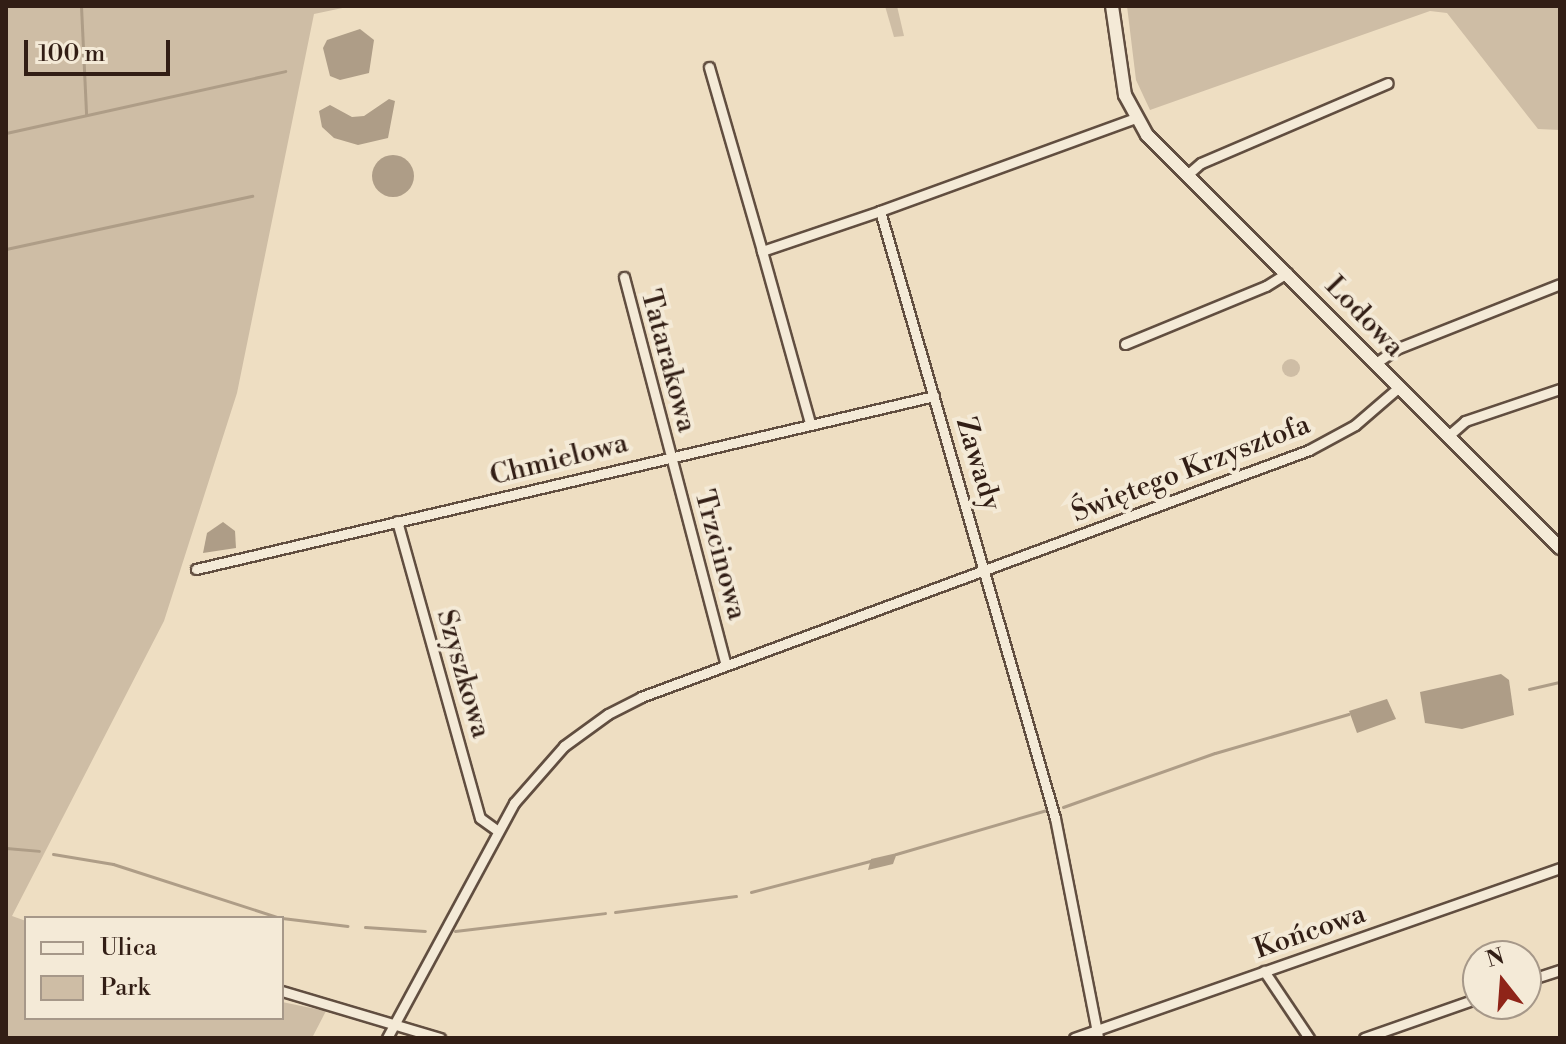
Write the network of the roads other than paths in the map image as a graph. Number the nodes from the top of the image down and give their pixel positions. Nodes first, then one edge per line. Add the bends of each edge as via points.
1 (1112, 6) edge
2 (709, 67) dead end
3 (1388, 83) dead end
4 (1135, 118) junction
5 (1187, 175) junction
6 (880, 211) junction
7 (762, 251) junction
8 (1287, 273) junction
9 (624, 277) dead end
10 (1560, 284) edge
11 (1125, 344) dead end
12 (1376, 363) junction
13 (1399, 387) junction
14 (1560, 389) edge
15 (934, 396) junction
16 (810, 423) junction
17 (1448, 436) junction
18 (670, 456) junction
19 (397, 521) junction
20 (1560, 548) edge
21 (196, 569) dead end
22 (985, 570) junction
23 (726, 665) junction
24 (498, 831) junction
25 (1560, 868) edge
26 (1264, 971) junction
27 (284, 992) edge
28 (1462, 1004) edge
29 (395, 1024) junction
30 (1097, 1034) edge
31 (387, 1038) edge
32 (440, 1038) edge
33 (1074, 1038) edge
34 (1309, 1038) edge
35 (1364, 1038) edge

1 - 4 street via 1119,70
2 - 7 street
3 - 5 street via 1201,163
4 - 5 street, Lodowa
4 - 6 street
5 - 8 street, Lodowa
6 - 7 street
6 - 15 street, Zawady
7 - 16 street
8 - 11 street
8 - 12 street, Lodowa
9 - 18 street, Tatarakowa
10 - 12 street via 1396,349
12 - 13 street, Lodowa
13 - 17 street, Lodowa
13 - 22 street, Świętego Krzysztofa via 1355,425 1309,450
14 - 17 street via 1465,421
15 - 16 street, Chmielowa
15 - 22 street, Zawady
16 - 18 street, Chmielowa
17 - 20 street, Lodowa
18 - 19 street, Chmielowa
18 - 23 street, Trzcinowa
19 - 21 street, Chmielowa
19 - 24 street, Szyszkowa via 480,818
22 - 23 street, Świętego Krzysztofa
22 - 30 street, Zawady via 1059,832
23 - 24 street, Świętego Krzysztofa via 641,697 580,732 530,781
24 - 29 street, Świętego Krzysztofa
25 - 26 street, Końcowa
26 - 30 street, Końcowa
26 - 34 street
27 - 29 street
28 - 35 street
29 - 31 street, Świętego Krzysztofa
29 - 32 street
30 - 33 street, Końcowa

